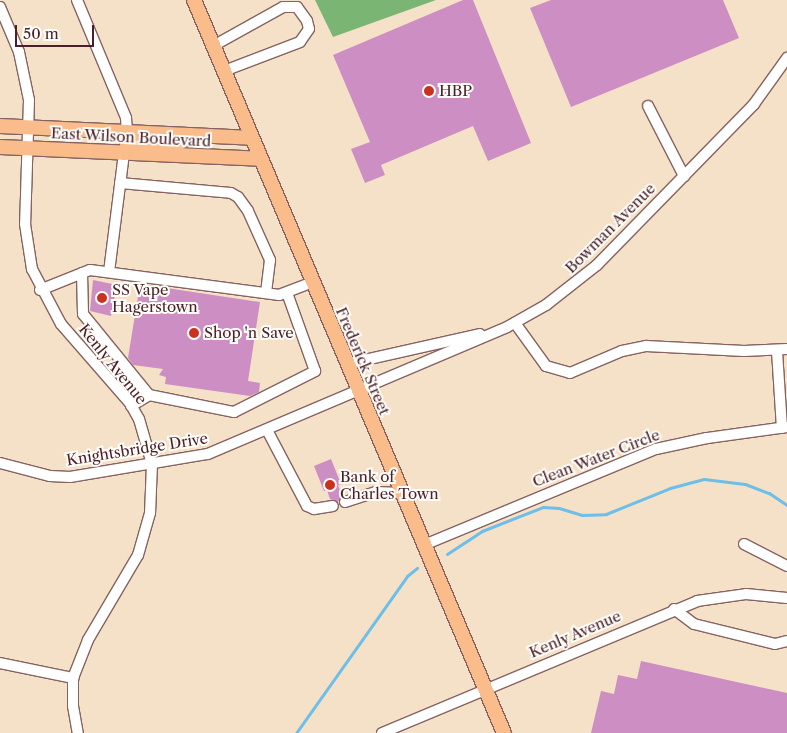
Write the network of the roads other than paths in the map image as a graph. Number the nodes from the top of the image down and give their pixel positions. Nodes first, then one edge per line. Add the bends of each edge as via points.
1 (77, 0) edge
2 (194, 0) edge
3 (0, 7) edge
4 (213, 46) junction
5 (787, 58) edge
6 (224, 71) junction
7 (648, 106) dead end
8 (0, 126) edge
9 (29, 128) junction
10 (127, 132) junction
11 (190, 135) junction
12 (252, 138) junction
13 (0, 147) edge
14 (28, 149) junction
15 (124, 153) junction
16 (260, 159) junction
17 (684, 176) junction
18 (120, 183) junction
19 (109, 272) junction
20 (82, 273) junction
21 (313, 282) junction
22 (40, 290) junction
23 (266, 293) junction
24 (287, 293) junction
25 (511, 325) junction
26 (782, 350) edge
27 (347, 364) junction
28 (358, 392) junction
29 (149, 395) junction
30 (131, 406) junction
31 (784, 427) edge
32 (267, 430) junction
33 (0, 463) edge
34 (152, 464) junction
35 (401, 493) junction
36 (345, 502) dead end
37 (333, 506) dead end
38 (744, 544) dead end
39 (424, 545) junction
40 (787, 566) edge
41 (787, 598) edge
42 (674, 609) junction
43 (787, 641) edge
44 (0, 662) edge
45 (73, 678) junction
46 (486, 688) junction
47 (78, 733) edge
48 (382, 733) edge
49 (504, 733) edge

1 - 10 street via 126,118
2 - 4 main road, Frederick Street
3 - 9 street, Kenly Avenue via 26,78
4 - 6 main road, Frederick Street
4 - 6 street via 283,7 297,7 307,21 309,29 300,42
5 - 17 street, Bowman Avenue via 754,104
6 - 12 main road, Frederick Street
7 - 17 street
8 - 9 main road, East Wilson Boulevard
9 - 10 main road, East Wilson Boulevard
9 - 14 street, Kenly Avenue
10 - 11 main road, East Wilson Boulevard
11 - 12 main road, East Wilson Boulevard
11 - 15 main road via 178,144 129,142
12 - 16 main road, Frederick Street
13 - 14 main road, East Wilson Boulevard
14 - 15 main road, East Wilson Boulevard
14 - 22 street, Kenly Avenue via 26,240
15 - 16 main road, East Wilson Boulevard
15 - 18 street
16 - 21 main road, Frederick Street
17 - 25 street, Bowman Avenue via 574,286
18 - 19 street
18 - 23 street via 231,193 238,197 248,210 270,260
19 - 20 street via 90,270
19 - 23 street
20 - 22 street
20 - 29 street via 83,314
21 - 24 street
21 - 27 main road, Frederick Street
22 - 30 street, Kenly Avenue via 61,324
23 - 24 street
24 - 29 street via 315,371 234,412
25 - 26 street via 546,366 559,372 570,373 622,351 646,346
25 - 27 street via 433,347
25 - 28 street, Bowman Avenue
26 - 31 street
27 - 28 main road, Frederick Street
28 - 32 street, Knightsbridge Drive
28 - 35 main road, Frederick Street
29 - 30 street
30 - 34 street, Kenly Avenue via 147,441
31 - 39 street, Clean Water Circle via 656,449
32 - 34 street, Knightsbridge Drive via 208,454
32 - 37 street via 307,506 314,509
33 - 34 street, Knightsbridge Drive via 50,476 70,477
34 - 45 street, Kenly Avenue via 150,513 138,556 88,640
35 - 36 street via 376,492
35 - 39 main road, Frederick Street
38 - 40 street
39 - 46 main road, Frederick Street
41 - 42 street, Kenly Avenue via 723,596
42 - 43 street via 694,624 775,644
42 - 46 street, Kenly Avenue
44 - 45 street
45 - 47 street, Kenly Avenue via 73,706
46 - 48 street, Kenly Avenue
46 - 49 main road, Frederick Street

